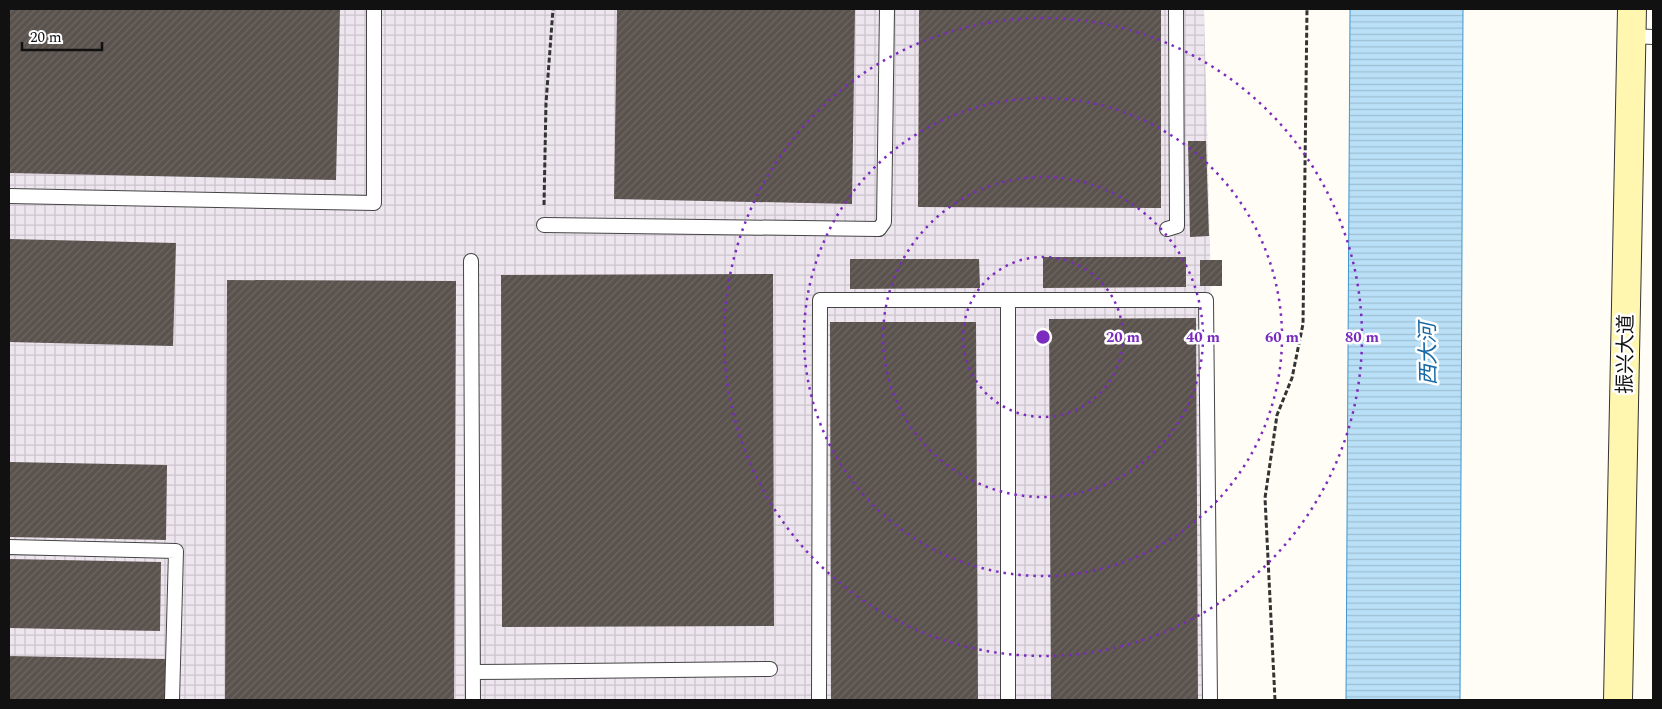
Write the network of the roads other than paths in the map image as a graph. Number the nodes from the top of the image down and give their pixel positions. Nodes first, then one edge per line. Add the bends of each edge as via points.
1 (374, 9) edge
2 (887, 9) edge
3 (1176, 9) edge
4 (1632, 9) edge
5 (1642, 36) edge
6 (9, 196) edge
7 (544, 225) road end
8 (1167, 229) dead end
9 (471, 261) dead end
10 (1008, 300) junction
11 (9, 547) edge
12 (770, 669) dead end
13 (473, 672) junction
14 (172, 700) edge
15 (473, 700) edge
16 (819, 700) edge
17 (1008, 700) edge
18 (1210, 700) edge
19 (1618, 700) edge

1 - 6 lane via 374,203
2 - 7 lane via 884,222 879,229
3 - 8 lane via 1177,226
4 - 5 main road, 振兴大道
5 - 19 main road, 振兴大道
9 - 13 lane
10 - 16 lane via 820,300
10 - 17 lane
10 - 18 lane via 1206,300
11 - 14 lane via 176,551
12 - 13 lane
13 - 15 lane

